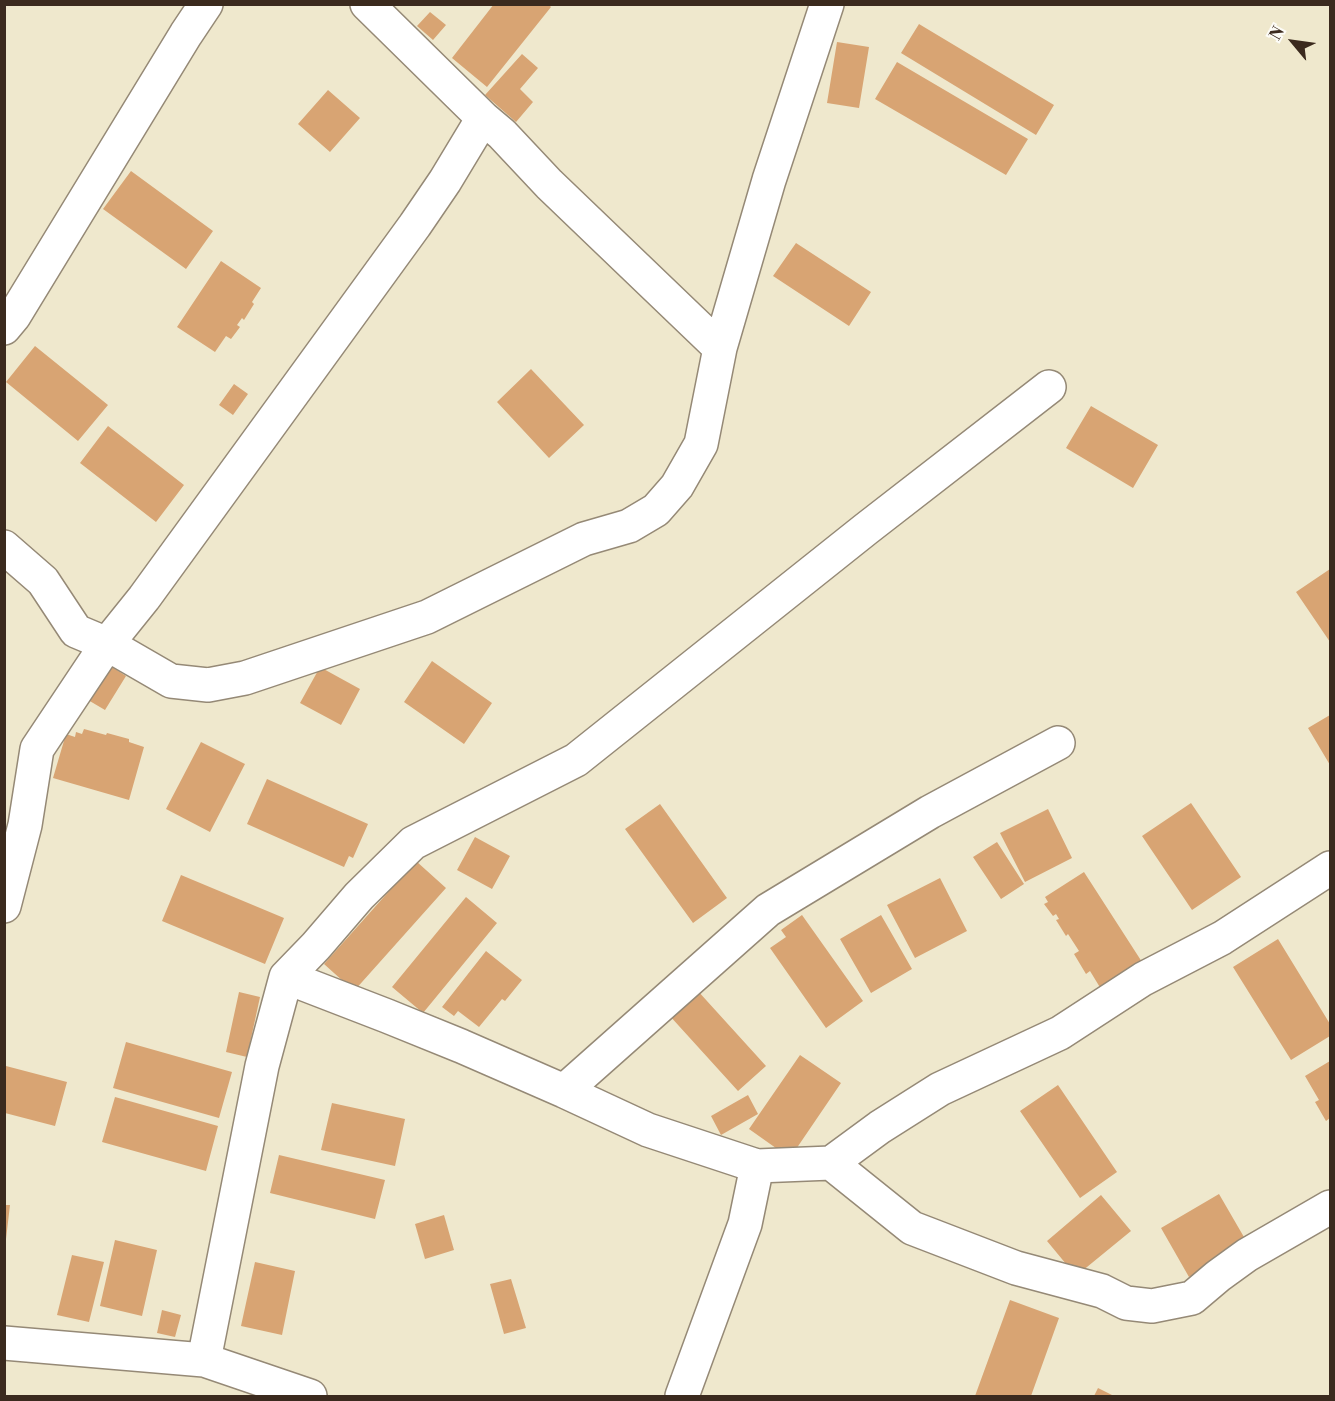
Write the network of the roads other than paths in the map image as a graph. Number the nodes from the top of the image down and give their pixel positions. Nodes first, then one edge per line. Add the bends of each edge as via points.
1 (206, 4) edge
2 (367, 4) edge
3 (827, 4) edge
4 (483, 118) junction
5 (4, 328) edge
6 (720, 348) junction
7 (1049, 387) dead end
8 (4, 547) edge
9 (107, 644) junction
10 (1058, 743) dead end
11 (1330, 868) edge
12 (4, 906) edge
13 (286, 977) junction
14 (564, 1091) junction
15 (831, 1163) junction
16 (757, 1166) junction
17 (1330, 1207) edge
18 (4, 1343) edge
19 (204, 1360) junction
20 (310, 1396) edge
21 (682, 1396) edge

1 - 5 street
2 - 4 street
3 - 6 street via 769,180
4 - 6 street
4 - 9 street via 415,225
6 - 9 street via 700,444 677,486 656,510 629,526 584,539 427,617 245,678 208,685 171,681
7 - 13 street via 576,760 413,843
8 - 9 street via 43,581 76,631
9 - 12 street via 37,749 25,825
10 - 14 street via 930,812 768,910
11 - 15 street via 1222,938 1143,978 1060,1033 940,1089
13 - 14 street
13 - 19 street via 262,1066
14 - 16 street via 648,1130
15 - 16 street
15 - 17 street via 912,1228 1016,1269 1102,1291 1126,1303 1152,1306 1192,1298 1247,1255
16 - 21 street via 745,1224
18 - 19 street
19 - 20 street

